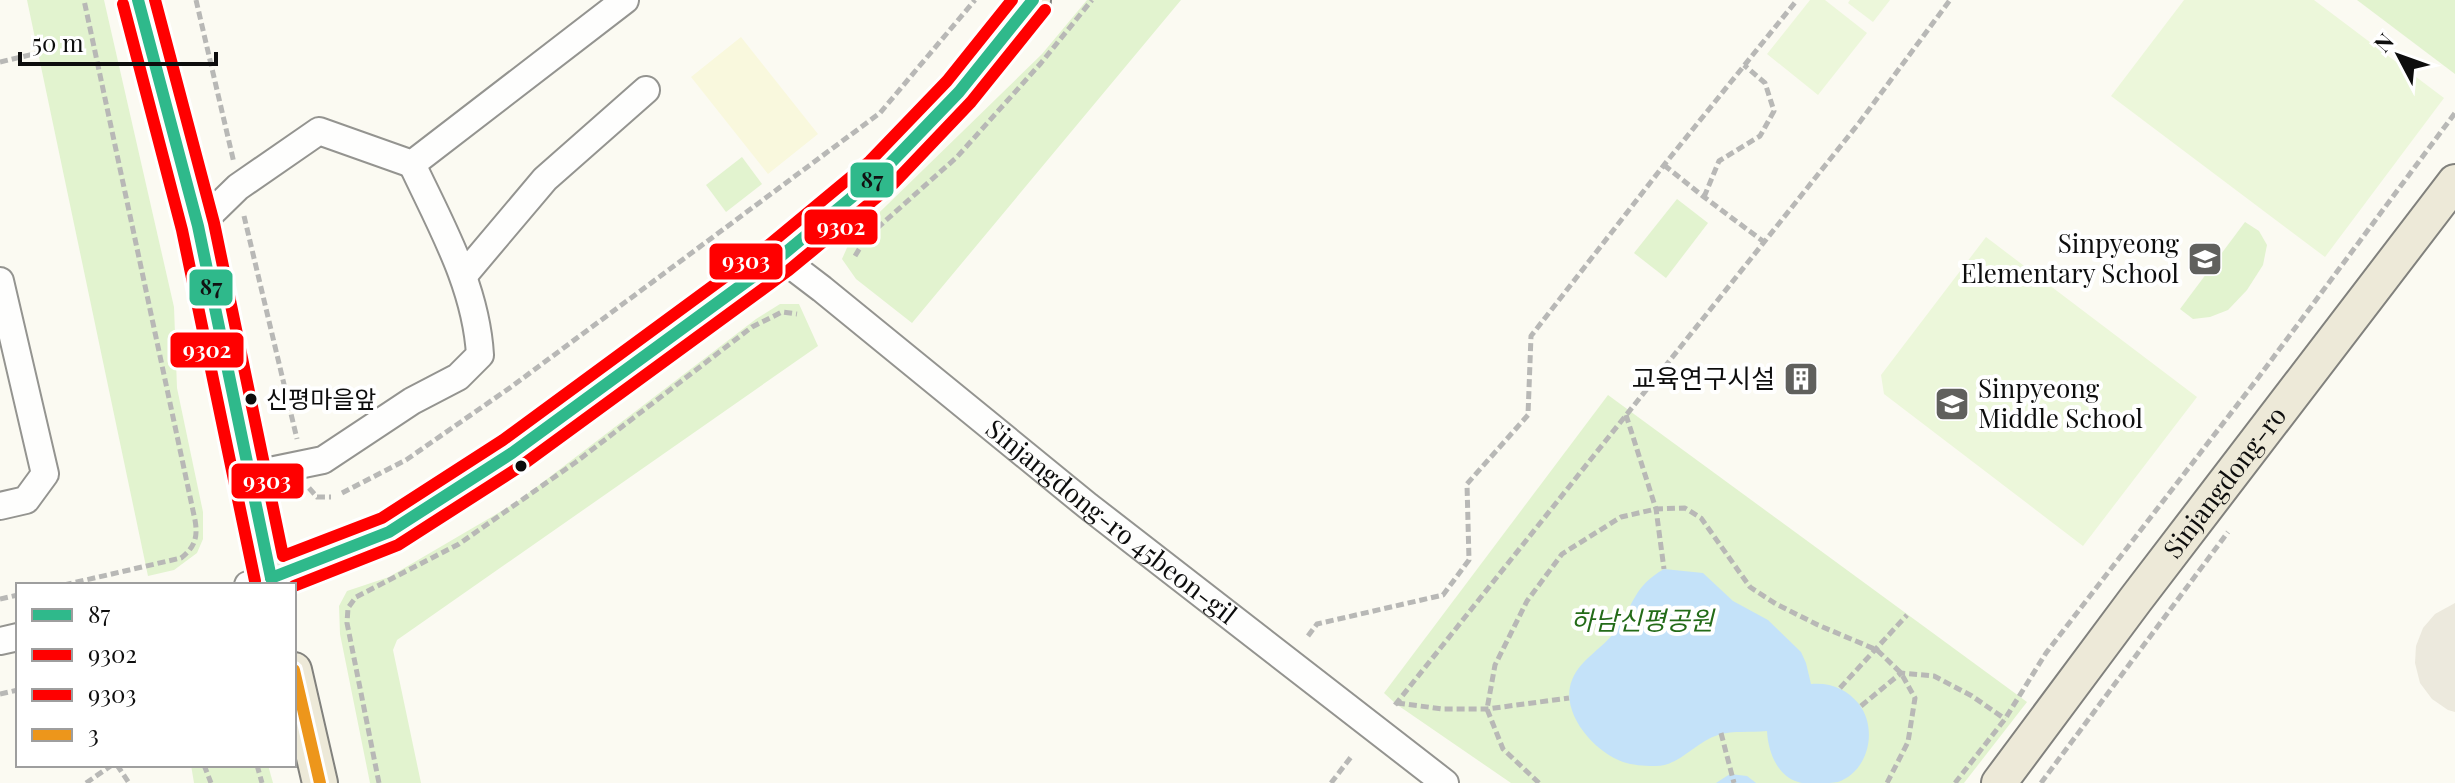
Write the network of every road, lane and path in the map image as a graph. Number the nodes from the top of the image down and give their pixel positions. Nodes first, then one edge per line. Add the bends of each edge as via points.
1 (84, 0) edge
2 (138, 0) edge
3 (196, 0) edge
4 (625, 0) edge
5 (975, 0) edge
6 (1033, 0) edge
7 (1092, 0) edge
8 (1797, 0) edge
9 (1950, 0) edge
10 (38, 53) dead end
11 (0, 62) edge
12 (1744, 65) junction
13 (646, 90) dead end
14 (2455, 113) edge
15 (412, 164) junction
16 (1664, 165) junction
17 (2455, 182) edge
18 (238, 187) junction
19 (1704, 197) junction
20 (198, 226) junction
21 (1764, 242) junction
22 (855, 256) dead end
23 (780, 257) junction
24 (464, 275) junction
25 (0, 281) edge
26 (797, 314) dead end
27 (1626, 415) junction
28 (303, 465) junction
29 (250, 475) junction
30 (342, 493) dead end
31 (331, 497) dead end
32 (0, 506) edge
33 (1656, 509) junction
34 (1664, 569) dead end
35 (73, 583) edge
36 (264, 583) edge
37 (1907, 615) dead end
38 (1308, 636) dead end
39 (1877, 650) junction
40 (1901, 673) junction
41 (296, 679) edge
42 (1840, 688) dead end
43 (1569, 698) dead end
44 (1861, 706) dead end
45 (1487, 709) junction
46 (2005, 719) junction
47 (1721, 733) dead end
48 (1351, 757) dead end
49 (112, 767) edge
50 (117, 767) edge
51 (86, 783) edge
52 (129, 783) edge
53 (320, 783) edge
54 (379, 783) edge
55 (1331, 783) edge
56 (1445, 783) edge
57 (1539, 783) edge
58 (1734, 783) edge
59 (1887, 783) edge
60 (1955, 783) edge
61 (1999, 783) edge

1 - 35 path via 196,535 181,558
2 - 20 main road
3 - 18 path
4 - 15 street
5 - 30 path via 880,113 511,387 406,460
6 - 23 main road via 959,92 881,173
7 - 22 path via 957,157 866,238
8 - 12 path
9 - 21 path
10 - 11 path
12 - 16 path
12 - 19 path via 1765,83 1774,111 1760,136 1719,161
13 - 24 street via 545,179
14 - 46 path via 2046,653
15 - 18 street via 319,131
15 - 24 street
16 - 19 path
16 - 38 path via 1531,336 1528,415 1467,484 1469,560 1443,595 1317,624
17 - 61 main road, Sinjangdong-ro
18 - 20 street
18 - 28 path
19 - 21 path
20 - 29 main road
21 - 27 path
23 - 36 main road via 512,453 402,524
23 - 56 street, Sinjangdong-ro 45beon-gil via 1088,506
24 - 28 street via 480,355 458,377 323,460
25 - 32 street via 45,474 26,500
26 - 54 path via 782,312 752,327 459,544 356,597 347,619
27 - 33 path
27 - 45 path via 1396,704
28 - 29 street
28 - 31 path via 312,494
29 - 36 main road
33 - 34 path
33 - 39 path via 1685,508 1701,518 1750,587
33 - 45 path via 1621,517 1562,554 1527,601 1501,652
37 - 39 path
39 - 40 path
39 - 42 path
40 - 44 path
40 - 46 path via 1934,676
40 - 59 path via 1915,698 1908,742
41 - 53 main road
43 - 45 path
45 - 57 path via 1503,749
46 - 60 path
47 - 58 path
48 - 55 path
49 - 51 path
50 - 52 path

